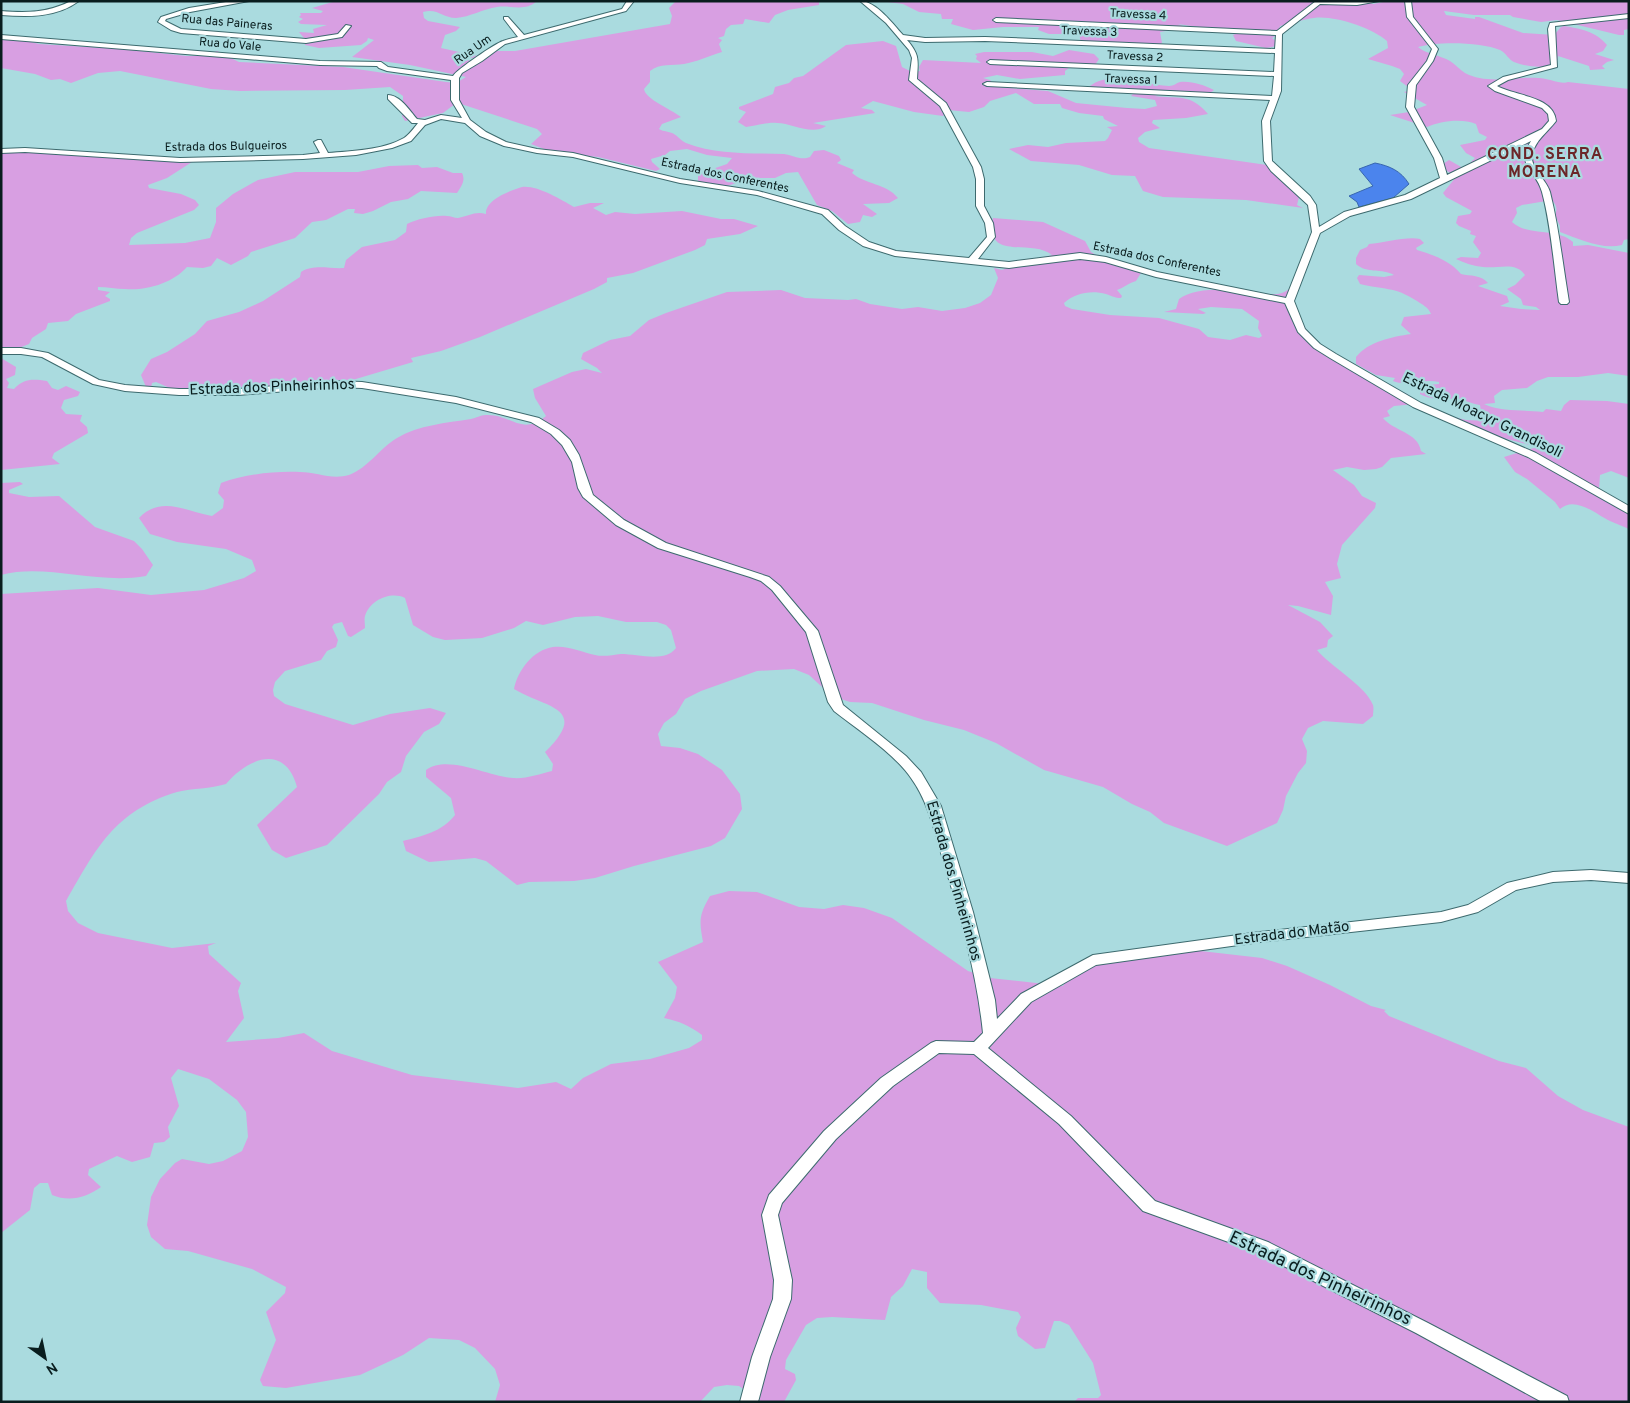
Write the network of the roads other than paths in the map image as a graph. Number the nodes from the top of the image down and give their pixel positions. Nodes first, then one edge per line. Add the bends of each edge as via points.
1 (76, 1) edge
2 (246, 1) edge
3 (631, 1) edge
4 (863, 1) edge
5 (1376, 1) edge
6 (1408, 1) edge
7 (1320, 2) edge
8 (1, 13) edge
9 (1629, 16) edge
10 (506, 18) dead end
11 (996, 20) dead end
12 (348, 26) dead end
13 (1279, 33) junction
14 (1, 37) edge
15 (522, 37) junction
16 (899, 37) junction
17 (1278, 52) junction
18 (990, 62) dead end
19 (1278, 74) junction
20 (455, 78) junction
21 (986, 84) dead end
22 (391, 97) dead end
23 (1274, 98) junction
24 (456, 102) junction
25 (441, 117) junction
26 (466, 121) junction
27 (426, 122) junction
28 (1540, 134) junction
29 (318, 142) dead end
30 (1, 151) edge
31 (325, 156) junction
32 (1445, 180) junction
33 (1316, 232) junction
34 (970, 262) junction
35 (1289, 300) junction
36 (1564, 302) dead end
37 (1, 351) edge
38 (1629, 511) edge
39 (1629, 878) edge
40 (991, 1035) junction
41 (978, 1048) junction
42 (749, 1402) edge
43 (1560, 1402) edge

1 - 8 street via 43,16
2 - 12 street, Rua das Paineras via 177,12 161,22 181,31 306,41 340,36
3 - 15 street, Rua Um via 624,10
4 - 16 street via 888,22
5 - 7 street
6 - 32 street via 1410,17 1435,49 1412,85 1410,107 1438,158
7 - 13 street
9 - 28 street via 1552,24 1555,66 1492,86 1532,100 1550,112 1551,126
10 - 15 street
11 - 13 street, Travessa 4
13 - 17 street
14 - 20 street, Rua do Vale via 320,63 380,64 387,69
15 - 20 street, Rua Um via 503,43
16 - 17 street, Travessa 3
16 - 34 street via 914,54 913,80 943,105 977,167 980,206 989,223 991,237
17 - 19 street
18 - 19 street, Travessa 2
19 - 23 street
20 - 24 street, Rua Um
21 - 23 street, Travessa 1
22 - 27 street via 415,121
23 - 33 street via 1266,121 1268,161 1312,205
24 - 25 street
24 - 26 street, Estrada dos Conferentes
25 - 26 street
25 - 27 street, Estrada dos Bulgueiros
26 - 34 street, Estrada dos Conferentes via 504,144 573,155 680,181 758,194 825,212 866,244 895,253
27 - 31 street, Estrada dos Bulgueiros via 417,127 408,139
28 - 32 street
28 - 36 street via 1528,160 1546,191
29 - 31 street
30 - 31 street, Estrada dos Bulgueiros via 180,160
32 - 33 street via 1399,200 1348,214
33 - 35 street
34 - 35 street, Estrada dos Conferentes via 1009,265 1080,256
35 - 38 street, Estrada Moacyr Grandisoli via 1301,330 1333,356 1418,405 1532,454
37 - 40 street, Estrada dos Pinheirinhos via 45,355 96,382 125,388 238,392 335,384 362,385 462,401 546,425 570,447 591,500 660,545 765,579 812,631 838,708 901,759 916,775 934,806 988,1000
39 - 40 street, Estrada do Matão via 1553,877 1512,886 1473,909 1441,917 1093,960 1026,998
40 - 41 street, Estrada do Matão
41 - 42 street via 936,1047 887,1082 830,1135 775,1200 770,1215 783,1280 782,1300
41 - 43 street, Estrada dos Pinheirinhos via 1064,1120 1149,1206 1262,1247

